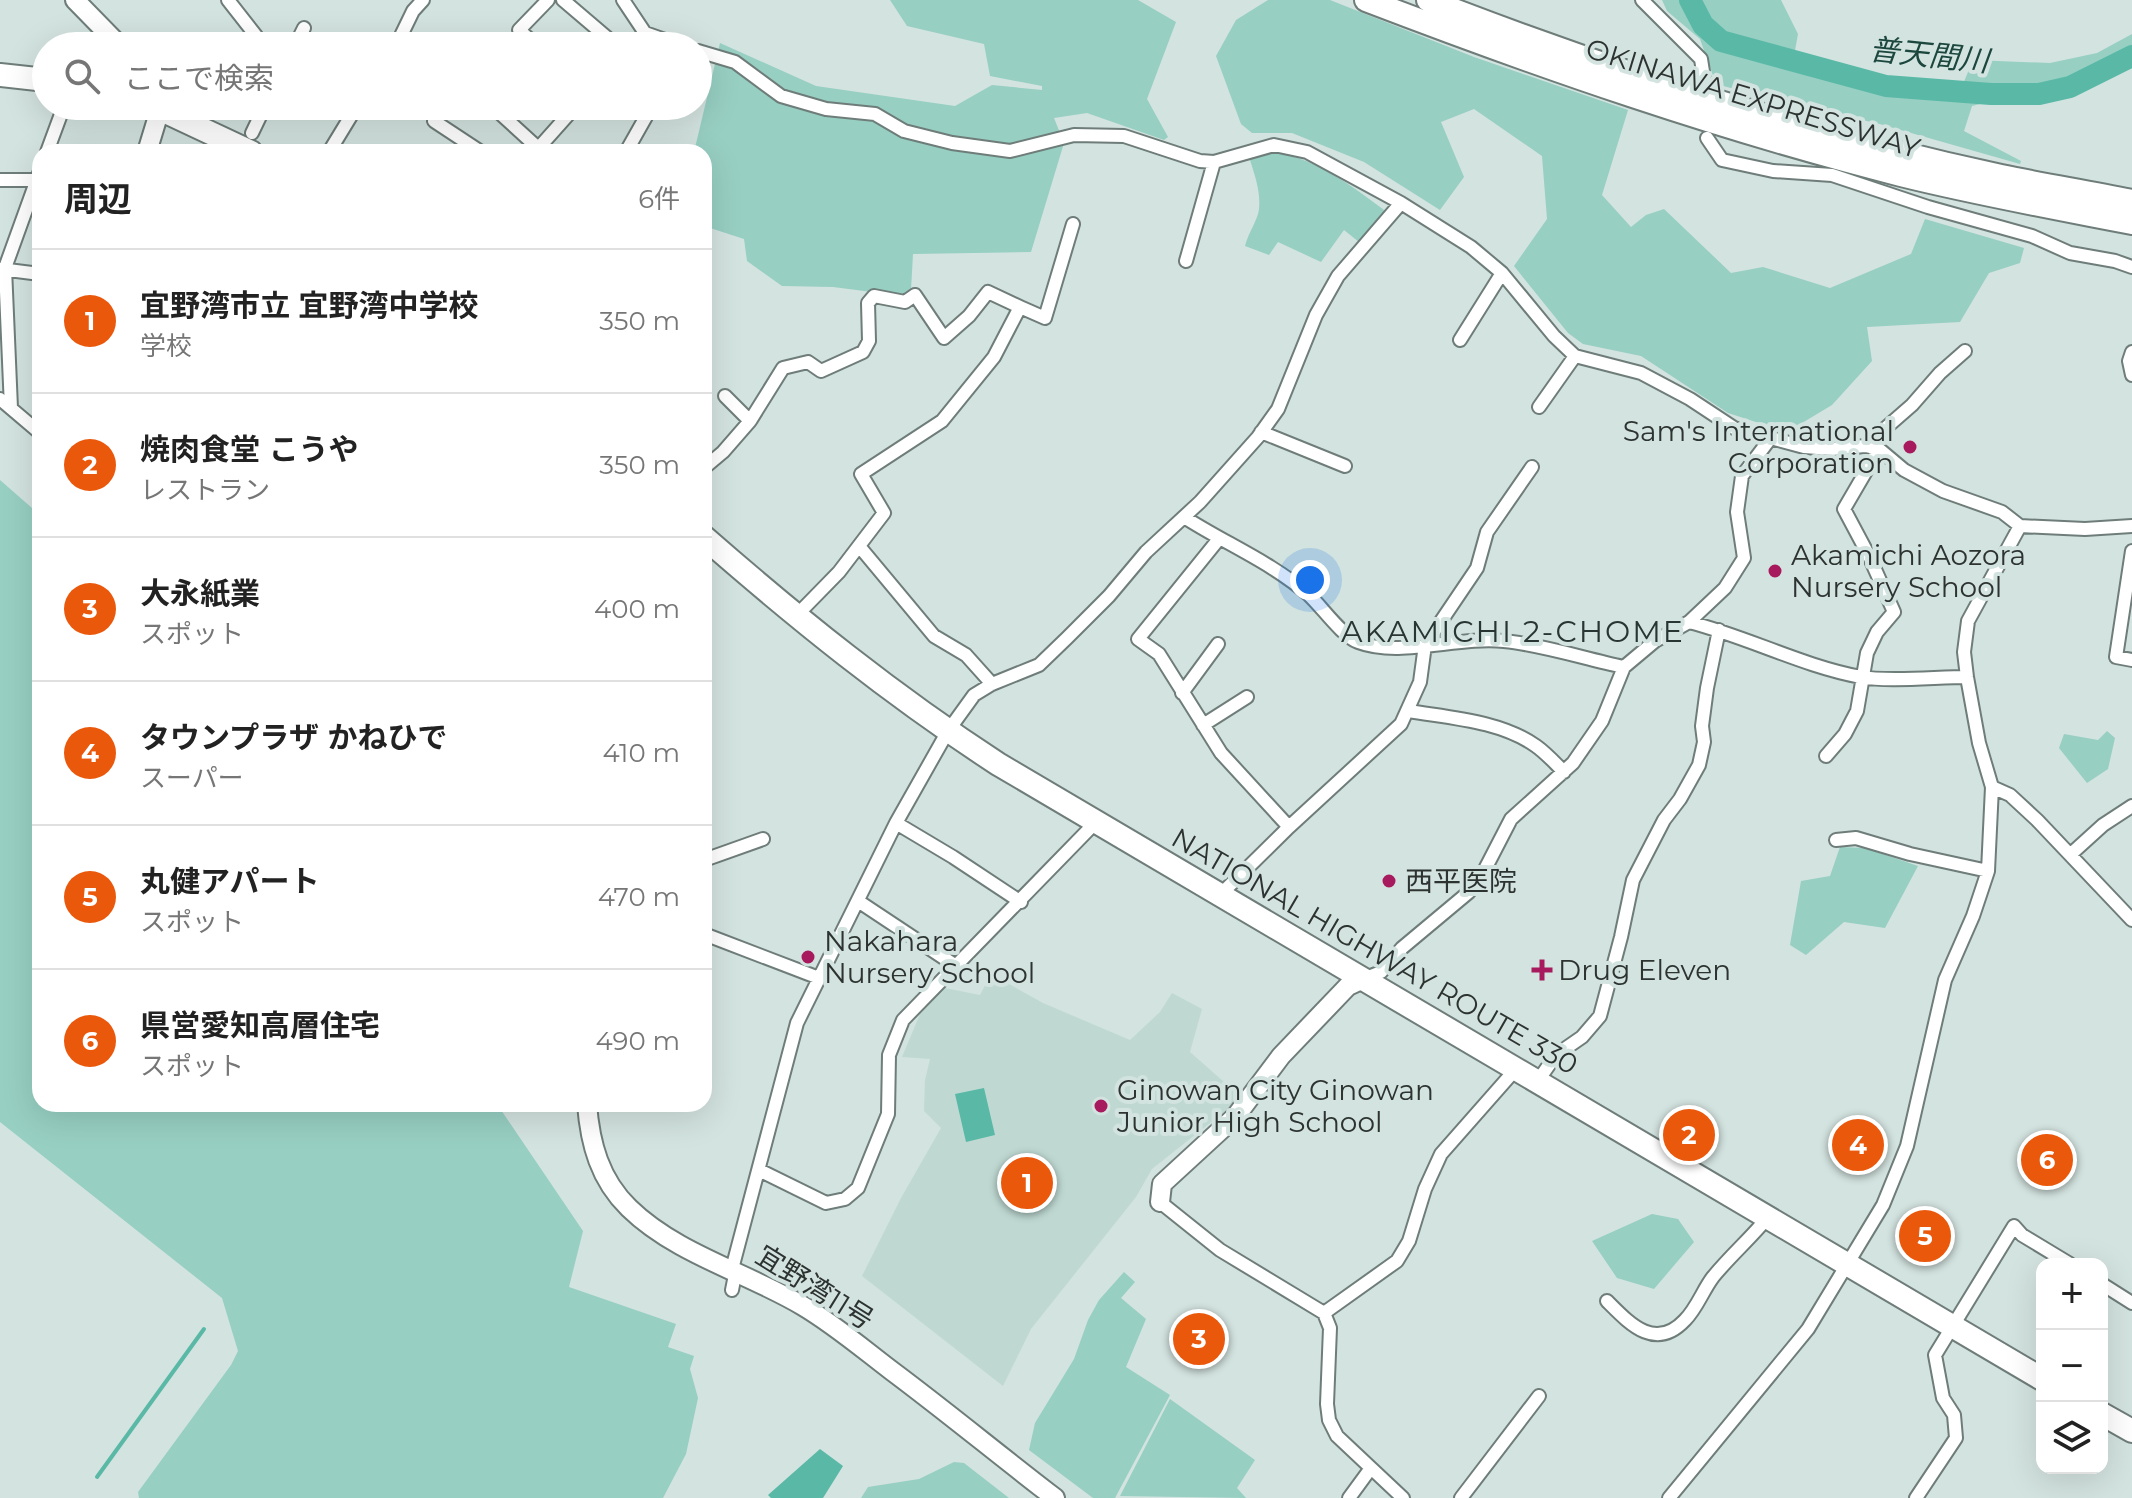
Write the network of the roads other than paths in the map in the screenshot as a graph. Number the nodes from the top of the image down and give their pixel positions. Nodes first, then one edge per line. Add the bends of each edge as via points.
1 (228, 0) edge
2 (423, 0) edge
3 (548, 0) edge
4 (563, 0) edge
5 (623, 0) edge
6 (1366, 0) edge
7 (1428, 0) edge
8 (1642, 0) edge
9 (80, 1) edge
10 (304, 28) dead end
11 (107, 32) edge
12 (253, 32) edge
13 (302, 32) edge
14 (403, 32) edge
15 (521, 32) edge
16 (601, 32) edge
17 (644, 32) edge
18 (712, 55) edge
19 (0, 75) edge
20 (32, 78) edge
21 (1704, 78) dead end
22 (59, 120) edge
23 (155, 120) edge
24 (193, 120) edge
25 (260, 120) edge
26 (346, 120) edge
27 (506, 120) edge
28 (564, 120) edge
29 (644, 120) edge
30 (434, 121) dead end
31 (1707, 138) dead end
32 (251, 142) edge
33 (50, 144) edge
34 (149, 144) edge
35 (333, 144) edge
36 (469, 144) edge
37 (531, 144) edge
38 (542, 144) edge
39 (631, 144) edge
40 (1214, 162) junction
41 (32, 177) edge
42 (0, 180) edge
43 (32, 192) edge
44 (2132, 201) edge
45 (1401, 203) junction
46 (2132, 223) edge
47 (1073, 224) dead end
48 (1186, 261) dead end
49 (2132, 267) edge
50 (3, 268) edge
51 (32, 273) edge
52 (1502, 273) junction
53 (1020, 307) junction
54 (1460, 340) dead end
55 (1965, 351) dead end
56 (2132, 352) edge
57 (1575, 356) junction
58 (2132, 375) edge
59 (725, 396) dead end
60 (5, 403) edge
61 (1539, 407) dead end
62 (750, 421) junction
63 (32, 426) edge
64 (1261, 432) junction
65 (1770, 439) junction
66 (1865, 446) junction
67 (1879, 449) junction
68 (712, 461) edge
69 (1345, 466) dead end
70 (1532, 467) dead end
71 (1184, 517) junction
72 (2020, 526) junction
73 (2132, 526) edge
74 (1218, 540) junction
75 (712, 544) edge
76 (859, 546) junction
77 (2132, 551) edge
78 (795, 617) junction
79 (1689, 622) junction
80 (1719, 630) junction
81 (1218, 644) dead end
82 (1425, 645) junction
83 (2132, 660) edge
84 (1624, 667) junction
85 (1967, 677) junction
86 (1864, 678) junction
87 (992, 684) junction
88 (1182, 693) junction
89 (1247, 697) dead end
90 (1409, 711) junction
91 (1203, 725) junction
92 (948, 731) junction
93 (1826, 756) dead end
94 (1564, 772) junction
95 (1992, 787) junction
96 (2132, 806) edge
97 (1096, 822) junction
98 (896, 823) junction
99 (1289, 827) junction
100 (763, 839) dead end
101 (1836, 840) dead end
102 (2071, 854) junction
103 (712, 857) edge
104 (1988, 871) junction
105 (1220, 895) junction
106 (858, 901) junction
107 (1021, 902) junction
108 (2132, 920) edge
109 (712, 937) edge
110 (956, 966) junction
111 (819, 978) junction
112 (1363, 979) junction
113 (1515, 1070) junction
114 (1537, 1082) junction
115 (588, 1112) edge
116 (759, 1170) junction
117 (1160, 1202) joint
118 (1768, 1217) junction
119 (2060, 1258) edge
120 (1848, 1264) junction
121 (734, 1270) junction
122 (2108, 1288) edge
123 (732, 1290) dead end
124 (1607, 1301) dead end
125 (2132, 1303) edge
126 (1324, 1313) junction
127 (1953, 1326) junction
128 (2036, 1375) edge
129 (1539, 1396) dead end
130 (2108, 1417) edge
131 (2132, 1431) edge
132 (1371, 1468) junction
133 (1055, 1498) edge
134 (1349, 1498) edge
135 (1403, 1498) edge
136 (1461, 1498) edge
137 (1669, 1498) edge
138 (1916, 1498) edge

1 - 12 street
2 - 14 street
3 - 15 street
4 - 16 street
5 - 17 street
6 - 46 highway, OKINAWA EXPRESSWAY via 1480,44 1795,146 1995,196
7 - 44 highway, OKINAWA EXPRESSWAY via 1802,125 2000,176
8 - 21 street via 1701,59
9 - 11 street
10 - 13 street
18 - 40 street via 735,62 781,96 826,109 875,114 904,131 952,143 1010,151 1074,135 1124,136
19 - 20 highway
22 - 33 street
23 - 34 street
24 - 32 highway
25 - 32 street
26 - 35 street
27 - 37 street
28 - 38 street
29 - 39 street
30 - 36 street
31 - 49 street via 1722,160 1773,171 1832,175 2032,236 2070,253
40 - 45 street via 1274,145 1307,152
40 - 48 street
41 - 42 street
43 - 50 street
45 - 52 street
45 - 64 street via 1338,276 1316,315 1278,409
47 - 53 street via 1045,318
50 - 51 street
50 - 60 street
52 - 54 street
52 - 57 street
53 - 62 street via 988,292 944,338 915,295 905,302 874,296 868,303 869,341 863,352 821,371 808,362 783,368
53 - 76 street via 994,357 942,421 861,474 884,513
55 - 66 street
56 - 58 street
57 - 61 street
57 - 65 street via 1641,373 1734,428
59 - 62 street
60 - 63 street
62 - 68 street
64 - 69 street
64 - 71 street
65 - 66 street via 1804,447
65 - 79 street via 1742,476 1737,512 1744,558 1725,588
66 - 67 street
67 - 72 street via 1904,470 2002,512
67 - 86 street via 1844,509 1894,612 1867,653
70 - 82 street via 1487,532 1477,568
71 - 74 street
71 - 87 street via 1039,665
72 - 73 street
72 - 85 street via 1968,621
74 - 82 street via 1275,568 1355,641 1383,648
74 - 88 street via 1138,639 1159,654
75 - 78 highway, NATIONAL HIGHWAY ROUTE 330
76 - 78 street
76 - 87 street via 934,636 966,655
77 - 83 street via 2116,657
78 - 92 highway, NATIONAL HIGHWAY ROUTE 330
79 - 80 street
79 - 84 street
80 - 86 street
80 - 114 street via 1699,765 1633,880 1600,1016 1556,1055
81 - 88 street
82 - 84 street via 1506,641
82 - 90 street
84 - 94 street via 1602,721
85 - 86 street
85 - 95 street
86 - 93 street via 1857,711
87 - 92 street via 974,695
88 - 91 street
89 - 91 street
90 - 94 street via 1512,732
90 - 99 street
91 - 99 street via 1221,753
92 - 97 highway, NATIONAL HIGHWAY ROUTE 330
92 - 98 street
94 - 112 street via 1511,819 1469,892 1381,972
95 - 102 street via 2010,795
95 - 104 street
96 - 102 street
97 - 105 highway, NATIONAL HIGHWAY ROUTE 330
97 - 107 street
98 - 106 street
98 - 107 street
99 - 105 street
100 - 103 street
101 - 104 street via 1856,838
102 - 108 street
104 - 120 street via 1945,980 1907,1146 1883,1205
105 - 112 highway, NATIONAL HIGHWAY ROUTE 330
106 - 110 street
106 - 111 street
107 - 110 street
109 - 111 street
110 - 116 street via 903,1020 889,1055 888,1114 858,1188 845,1199 826,1203
111 - 116 street via 797,1023
112 - 113 highway, NATIONAL HIGHWAY ROUTE 330
112 - 117 street via 1348,986 1281,1056 1236,1116 1162,1184
113 - 114 highway, NATIONAL HIGHWAY ROUTE 330
113 - 126 street via 1441,1154 1397,1261
114 - 118 highway, NATIONAL HIGHWAY ROUTE 330
115 - 121 street, 宜野湾11号 via 597,1160 629,1208 664,1236
116 - 121 street
117 - 126 street via 1220,1250
118 - 120 highway, NATIONAL HIGHWAY ROUTE 330
118 - 124 street via 1672,1330 1647,1334
119 - 127 street via 2014,1226
120 - 127 highway, NATIONAL HIGHWAY ROUTE 330
120 - 137 street via 1808,1329
121 - 123 street
121 - 133 street, 宜野湾11号 via 844,1334
122 - 125 street
126 - 132 street via 1330,1328 1329,1420 1337,1436
127 - 128 highway, NATIONAL HIGHWAY ROUTE 330
127 - 138 street via 1935,1355 1956,1438
129 - 136 street
130 - 131 highway
132 - 134 street
132 - 135 street

